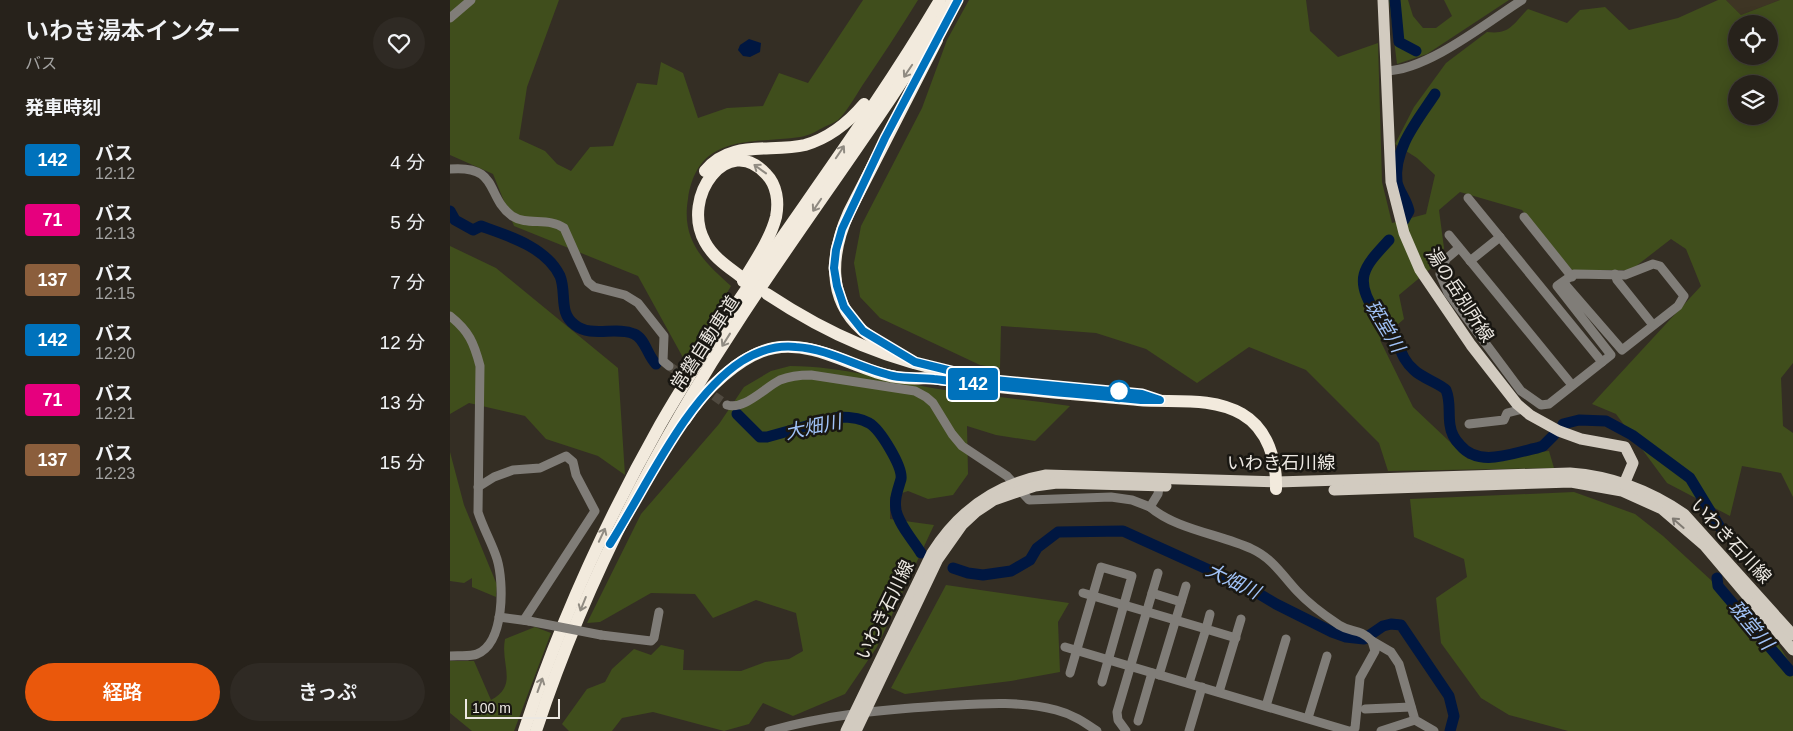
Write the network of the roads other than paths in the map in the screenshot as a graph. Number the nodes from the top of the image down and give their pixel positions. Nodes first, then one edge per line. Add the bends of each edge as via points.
1 (470, 0) edge
2 (935, 0) edge
3 (940, 0) edge
4 (952, 0) edge
5 (958, 0) edge
6 (1383, 0) edge
7 (1522, 0) edge
8 (450, 18) edge
9 (1386, 71) junction
10 (450, 169) edge
11 (1468, 198) dead end
12 (1524, 217) dead end
13 (1449, 235) dead end
14 (1500, 237) junction
15 (1460, 248) junction
16 (1470, 261) junction
17 (1616, 274) junction
18 (1572, 277) junction
19 (1564, 282) junction
20 (450, 316) edge
21 (1654, 325) junction
22 (915, 362) junction
23 (1602, 362) junction
24 (1493, 364) junction
25 (669, 366) tunnel mouth
26 (930, 378) junction
27 (1572, 385) junction
28 (1160, 400) junction
29 (727, 404) dead end
30 (1523, 409) junction
31 (669, 412) junction
32 (1469, 424) dead end
33 (1160, 482) junction
34 (1277, 486) junction
35 (1623, 486) junction
36 (478, 487) junction
37 (1016, 487) junction
38 (1150, 507) junction
39 (610, 544) junction
40 (1158, 572) dead end
41 (1186, 586) dead end
42 (1082, 593) dead end
43 (1152, 593) junction
44 (1092, 596) junction
45 (1181, 602) junction
46 (1124, 605) junction
47 (659, 612) dead end
48 (1146, 612) junction
49 (1210, 614) dead end
50 (499, 616) junction
51 (1241, 618) dead end
52 (1176, 620) junction
53 (527, 621) junction
54 (1206, 629) junction
55 (1236, 638) junction
56 (1369, 638) junction
57 (1286, 639) dead end
58 (1792, 641) edge
59 (1065, 648) dead end
60 (1076, 651) junction
61 (450, 656) edge
62 (1327, 656) dead end
63 (1108, 660) junction
64 (1130, 666) junction
65 (1070, 673) dead end
66 (1156, 674) junction
67 (1102, 682) dead end
68 (1189, 684) junction
69 (1202, 687) junction
70 (1219, 692) junction
71 (1266, 706) junction
72 (1411, 708) junction
73 (1365, 709) dead end
74 (859, 712) junction
75 (1308, 718) junction
76 (1415, 720) junction
77 (1138, 721) dead end
78 (524, 731) edge
79 (536, 731) edge
80 (769, 731) edge
81 (846, 731) edge
82 (856, 731) edge
83 (1097, 731) edge
84 (1126, 731) edge
85 (1189, 731) edge
86 (1350, 731) edge
87 (1381, 731) edge
88 (1434, 731) edge

1 - 8 street
31 -> 2 highway via 766,243 774,223 777,198 773,182 763,170 744,162 723,166 711,175 702,190 699,227 714,255 738,279 709,260 695,236 691,220 692,200 702,175 713,162 728,153 750,148 805,145 843,126 871,96
31 -> 3 highway, 常磐自動車道
4 -> 39 highway, 常磐自動車道 via 697,387 651,464
5 - 22 highway via 849,212 835,258 837,286 850,316 863,331
6 - 9 main road, 湯の岳別所線
7 - 9 street via 1430,58 1400,71
9 - 24 main road, 湯の岳別所線 via 1391,182 1404,233 1420,270
10 - 25 street via 480,173 488,179 506,212 515,218 552,222 564,228 588,282 594,287 633,299 661,331 663,360
11 - 14 street
12 - 18 street
13 - 15 street
14 - 16 street
14 - 23 street
15 - 16 street
15 - 24 street via 1446,258 1440,274 1448,293
16 - 27 street
17 - 18 street via 1574,274
17 - 21 street via 1617,280
17 - 21 street via 1625,275 1649,266 1660,266 1684,296 1678,306
18 - 19 street
19 - 21 street via 1622,350
19 - 23 street via 1557,286 1611,355
20 - 36 street via 465,327 480,366
22 - 26 highway via 891,358 850,342 765,297 797,322 847,348
22 - 28 highway via 984,379 1142,394
23 - 27 street
24 - 27 street via 1541,405 1549,404
24 - 30 main road, 湯の岳別所線 via 1506,392
26 - 28 highway via 1000,388
26 - 39 highway via 893,376 805,348 773,348 752,355 727,372 688,414
28 - 34 highway via 1216,405 1243,414 1258,427 1268,443
29 - 37 street via 740,405 781,380 796,375 811,374 915,391 933,403 962,446 1007,476
30 - 32 street via 1507,413 1504,420
30 - 35 main road, 湯の岳別所線 via 1559,431 1625,448 1633,462
78 -> 31 highway, 常磐自動車道 via 583,578 620,500
33 - 34 main road, いわき石川線
33 - 37 main road, いわき石川線 via 1062,475 1033,478
33 - 38 street via 1158,494
34 - 35 main road, いわき石川線 via 1570,473 1596,475
35 - 58 main road, いわき石川線 via 1662,499 1684,514
36 - 50 street via 478,512 496,558 502,585
36 - 53 street via 513,470 540,468 566,456 573,462 576,475 595,511
37 - 38 street via 1029,500 1111,497
37 - 74 main road, いわき石川線 via 984,497 943,535
38 - 56 street via 1163,516 1254,550 1273,564 1319,611 1348,630 1363,631
39 -> 79 highway, 常磐自動車道 via 566,646
40 - 43 street
41 - 45 street
42 - 44 street
43 - 45 street
43 - 48 street
44 - 46 street
44 - 46 street via 1101,567 1132,576
44 - 60 street
45 - 52 street
46 - 48 street
46 - 63 street
47 - 53 street, bridge via 651,641
48 - 52 street
48 - 64 street
49 - 54 street
50 - 53 street
50 - 61 street via 488,645 477,654
51 - 55 street
52 - 54 street
52 - 66 street
54 - 55 street
54 - 68 street
55 - 70 street
56 - 72 street via 1395,656 1403,672
56 - 86 street via 1375,651 1360,678 1355,728
57 - 71 street
59 - 60 street
60 - 63 street
60 - 65 street
62 - 75 street
63 - 64 street
63 - 67 street
64 - 66 street
64 - 84 street via 1116,712
66 - 68 street
66 - 77 street
68 - 69 street
69 - 70 street
69 - 85 street
70 - 71 street
71 - 75 street
72 - 73 street
72 - 76 street
74 - 80 street
74 - 81 main road, いわき石川線
74 - 82 main road, いわき石川線
74 - 83 street via 1022,704 1064,713
75 - 86 street
76 - 87 street
76 - 88 street

